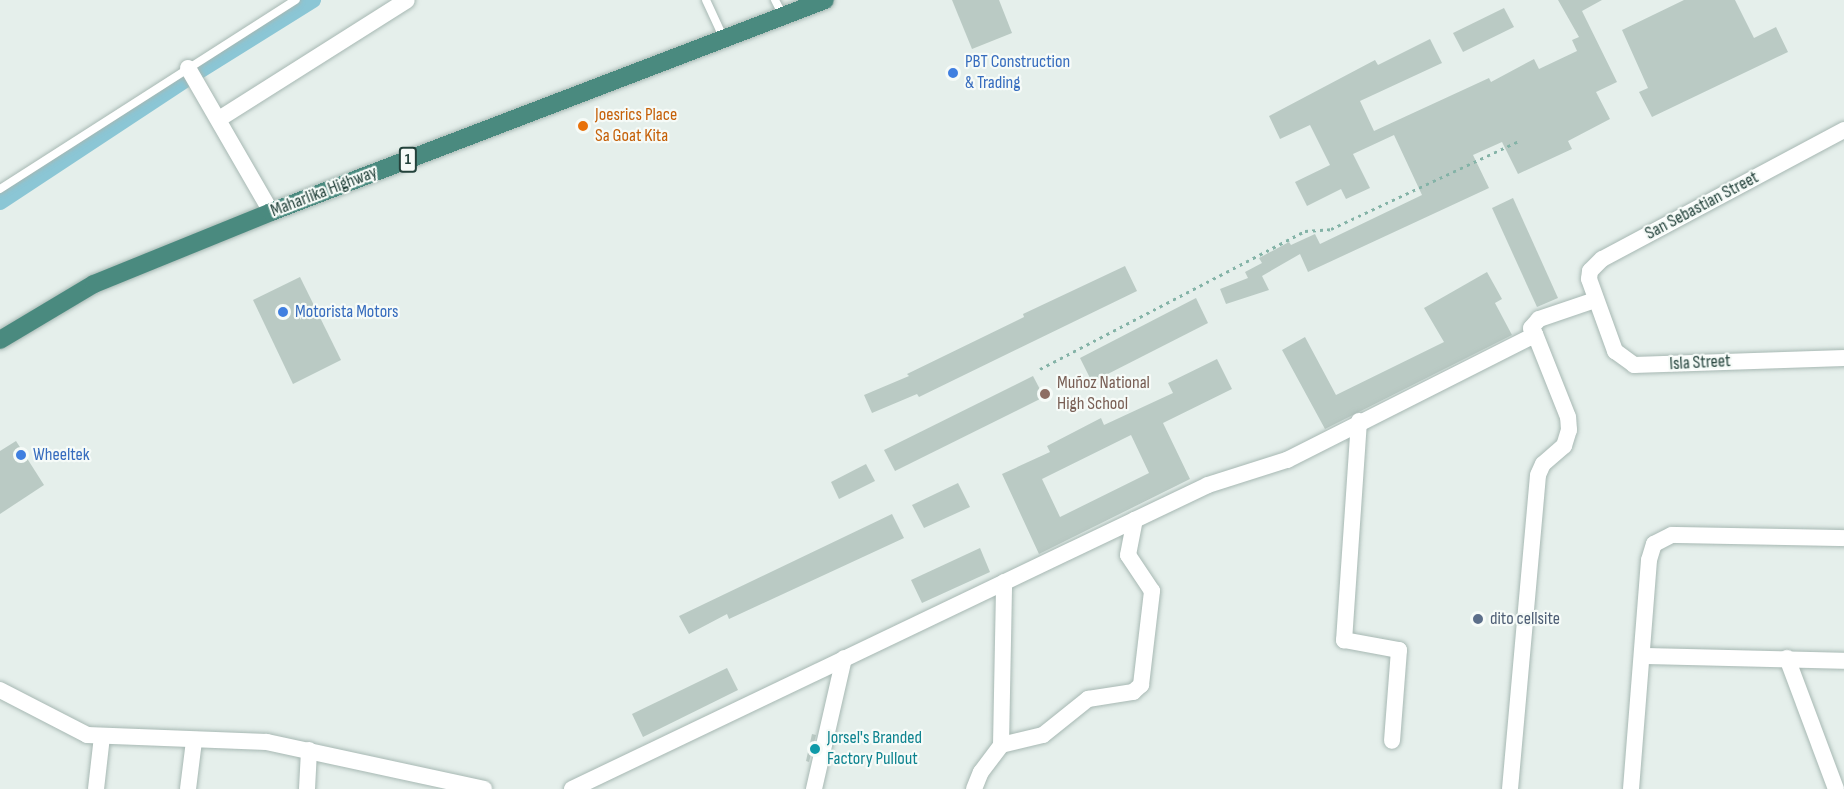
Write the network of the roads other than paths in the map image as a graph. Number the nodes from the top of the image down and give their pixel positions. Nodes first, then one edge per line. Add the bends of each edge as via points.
1 (296, 0) edge
2 (407, 0) edge
3 (706, 0) edge
4 (825, 0) edge
5 (779, 8) edge
6 (724, 39) junction
7 (188, 68) junction
8 (219, 119) junction
9 (1844, 130) edge
10 (0, 189) edge
11 (271, 212) junction
12 (1595, 300) junction
13 (1535, 334) junction
14 (0, 340) edge
15 (1844, 358) edge
16 (1359, 421) junction
17 (1135, 520) junction
18 (1844, 538) edge
19 (1004, 582) junction
20 (1644, 656) junction
21 (844, 658) junction
22 (1787, 658) junction
23 (1844, 661) edge
24 (0, 690) edge
25 (102, 736) junction
26 (194, 741) junction
27 (1392, 741) dead end
28 (1001, 745) junction
29 (309, 750) junction
30 (96, 789) edge
31 (188, 789) edge
32 (307, 789) edge
33 (484, 789) edge
34 (572, 789) edge
35 (814, 789) edge
36 (974, 789) edge
37 (1510, 789) edge
38 (1630, 789) edge
39 (1836, 789) edge

1 - 7 lane
2 - 8 street
3 - 6 lane
4 - 5 highway, Maharlika Highway / 1
5 - 6 highway, Maharlika Highway / 1
6 - 11 highway, Maharlika Highway / 1
7 - 8 street
7 - 10 lane
8 - 11 street
9 - 12 street, San Sebastian Street via 1602,259 1589,274
11 - 14 highway, Maharlika Highway / 1 via 94,284
12 - 13 street via 1539,319 1531,328
12 - 15 street, Isla Street via 1616,352 1634,365
13 - 16 street
13 - 37 street via 1568,417 1569,430 1564,446 1538,474
16 - 17 street via 1287,460 1208,485
16 - 27 street via 1344,640 1399,650
17 - 19 street
17 - 28 street via 1128,555 1152,591 1141,685 1133,692 1088,699 1043,735
18 - 20 street via 1662,537 1654,544 1649,560
19 - 21 street
19 - 28 street
20 - 22 street
20 - 38 street
21 - 34 street
21 - 35 street
22 - 23 street
22 - 39 street
24 - 25 street via 69,728
25 - 26 street
25 - 30 street
26 - 29 street via 255,741
26 - 31 street
28 - 36 street
29 - 32 street
29 - 33 street

